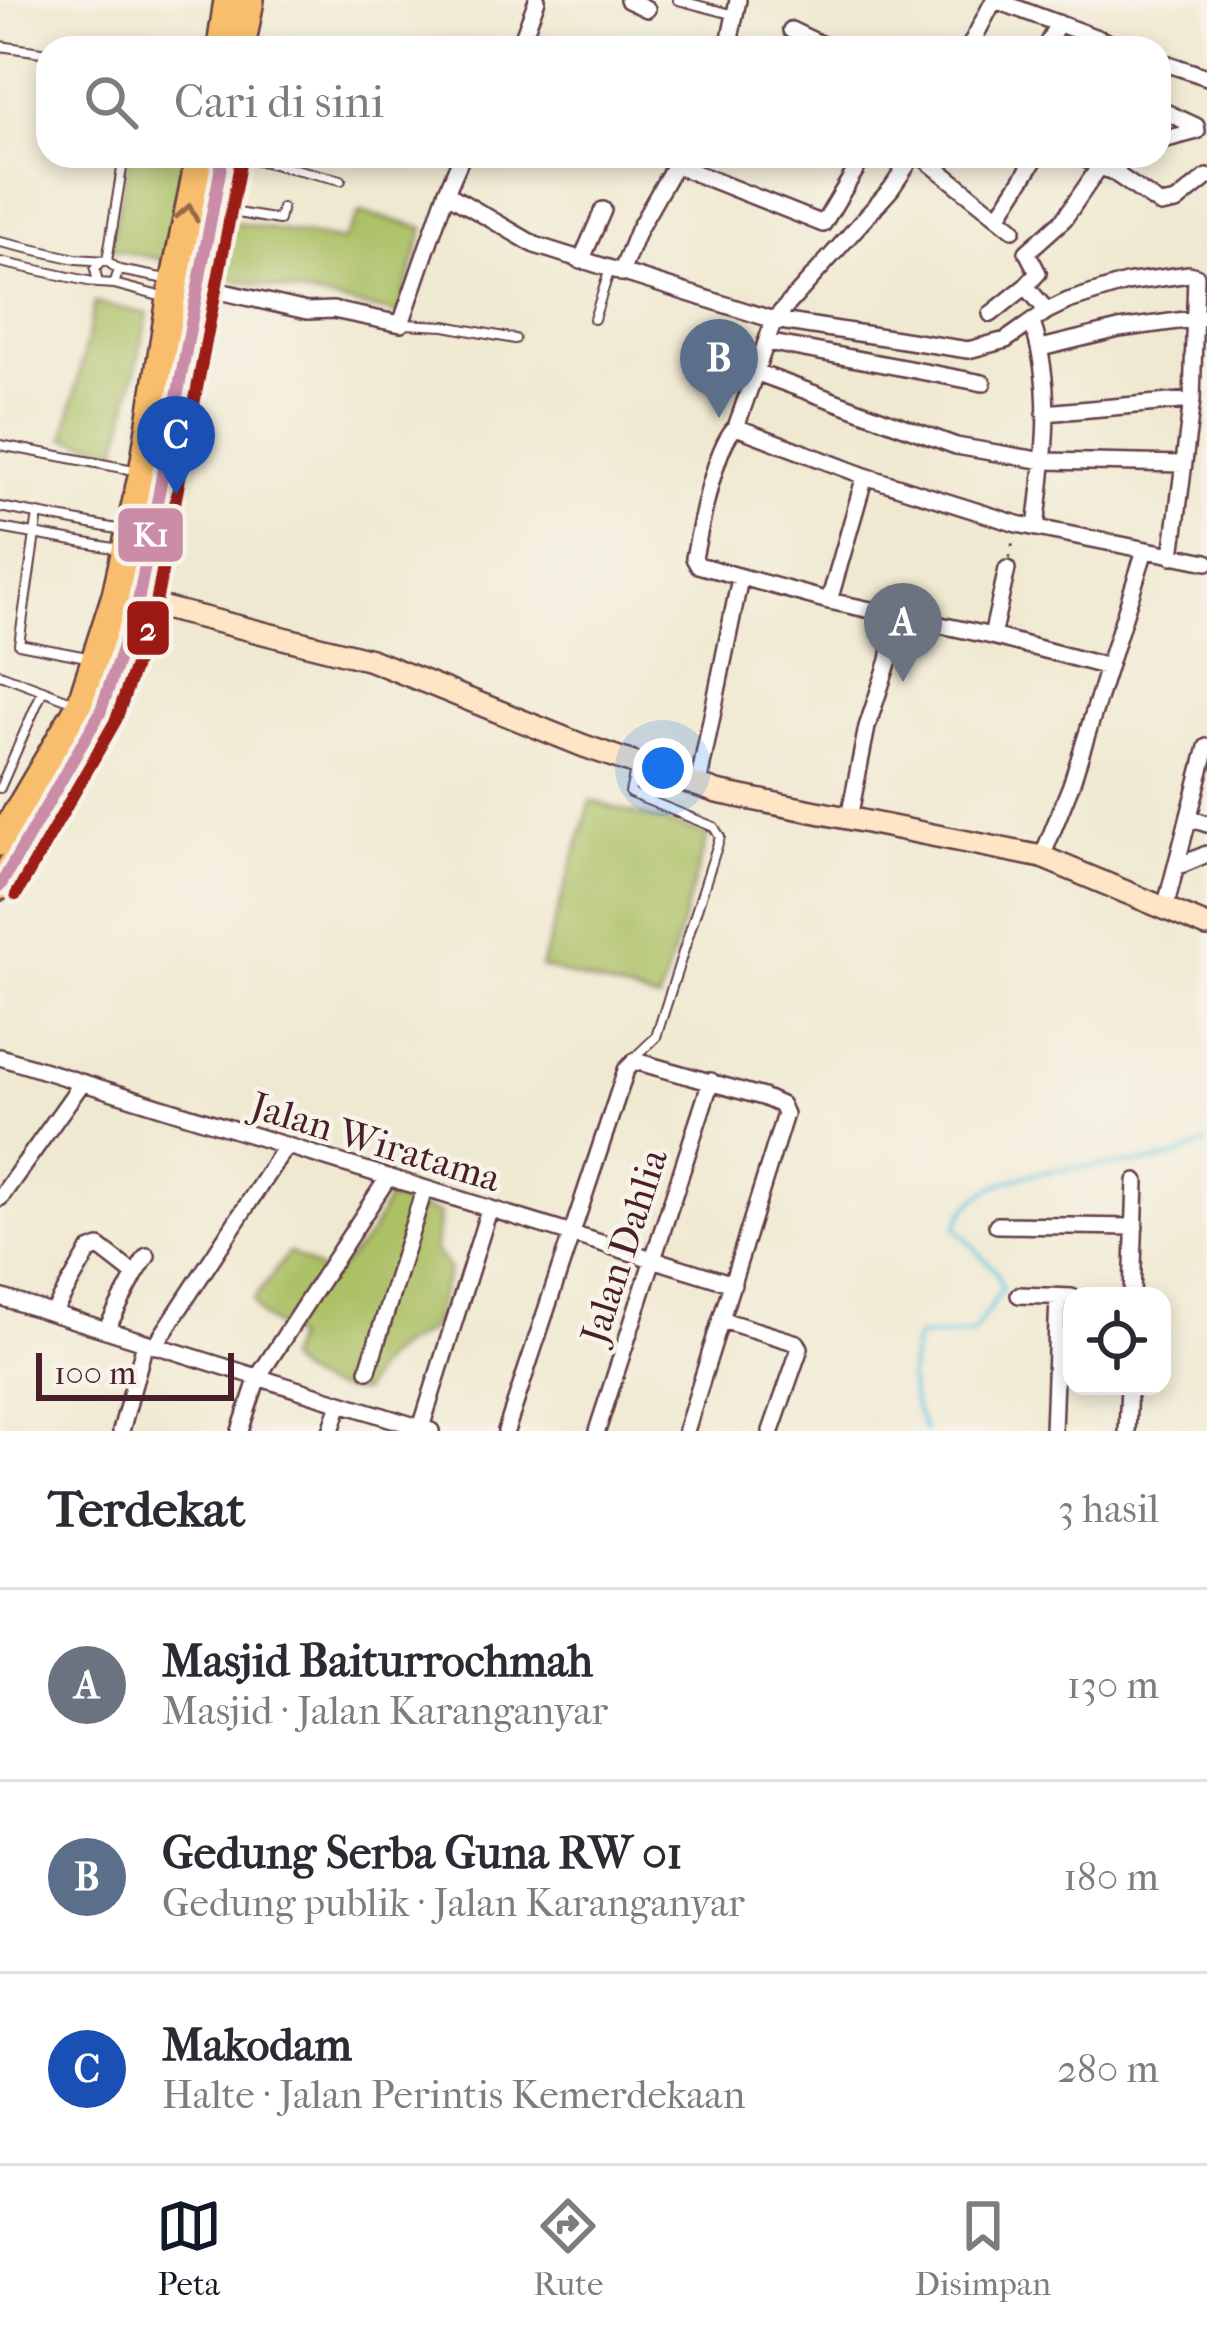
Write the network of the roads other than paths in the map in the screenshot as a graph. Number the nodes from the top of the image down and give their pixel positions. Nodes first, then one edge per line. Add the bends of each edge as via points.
1 (228, 0) edge
2 (248, 0) edge
3 (537, 0) edge
4 (628, 0) edge
5 (678, 0) edge
6 (994, 0) edge
7 (737, 8) edge
8 (647, 9) dead end
9 (1058, 23) junction
10 (791, 30) dead end
11 (222, 36) edge
12 (243, 36) edge
13 (528, 36) edge
14 (804, 36) edge
15 (975, 36) edge
16 (1051, 36) edge
17 (1092, 36) edge
18 (0, 46) edge
19 (36, 51) edge
20 (1171, 65) edge
21 (1207, 77) edge
22 (1171, 115) edge
23 (1171, 138) edge
24 (122, 168) edge
25 (199, 168) edge
26 (221, 168) edge
27 (270, 168) edge
28 (457, 168) edge
29 (673, 168) edge
30 (693, 168) edge
31 (857, 168) edge
32 (908, 168) edge
33 (933, 168) edge
34 (1029, 168) edge
35 (1107, 169) joint
36 (1207, 177) edge
37 (341, 180) dead end
38 (446, 193) junction
39 (282, 208) dead end
40 (212, 209) junction
41 (603, 210) dead end
42 (998, 217) junction
43 (1013, 229) dead end
44 (0, 242) edge
45 (581, 261) junction
46 (0, 262) edge
47 (104, 262) junction
48 (119, 270) junction
49 (615, 271) junction
50 (98, 284) junction
51 (114, 284) junction
52 (1026, 286) junction
53 (184, 293) junction
54 (1047, 311) junction
55 (991, 314) dead end
56 (1201, 317) edge
57 (594, 319) dead end
58 (774, 320) junction
59 (1032, 323) junction
60 (401, 324) junction
61 (514, 340) dead end
62 (767, 342) junction
63 (1041, 348) junction
64 (758, 373) junction
65 (982, 383) dead end
66 (1192, 400) junction
67 (1045, 413) junction
68 (736, 427) junction
69 (0, 446) edge
70 (1044, 461) junction
71 (1184, 464) junction
72 (154, 474) junction
73 (865, 476) junction
74 (0, 507) edge
75 (38, 514) junction
76 (0, 528) edge
77 (1036, 528) junction
78 (35, 534) junction
79 (140, 544) junction
80 (1145, 550) junction
81 (1172, 556) junction
82 (1207, 562) edge
83 (1006, 569) road end
84 (740, 578) junction
85 (127, 598) junction
86 (829, 601) junction
87 (896, 615) junction
88 (992, 636) junction
89 (106, 661) junction
90 (1108, 667) junction
91 (0, 674) edge
92 (43, 690) junction
93 (90, 708) junction
94 (1207, 747) edge
95 (637, 764) junction
96 (698, 785) junction
97 (0, 788) edge
98 (849, 818) junction
99 (1189, 818) junction
100 (1207, 824) edge
101 (0, 842) edge
102 (1207, 854) edge
103 (1042, 857) junction
104 (1176, 866) junction
105 (0, 886) edge
106 (1165, 908) junction
107 (1207, 926) edge
108 (0, 1057) edge
109 (631, 1064) junction
110 (711, 1081) junction
111 (82, 1083) junction
112 (285, 1148) junction
113 (387, 1179) junction
114 (1136, 1181) dead end
115 (424, 1190) junction
116 (0, 1198) edge
117 (489, 1210) junction
118 (997, 1225) dead end
119 (1135, 1227) junction
120 (571, 1235) junction
121 (147, 1256) dead end
122 (653, 1260) junction
123 (135, 1275) junction
124 (733, 1284) junction
125 (1132, 1287) edge
126 (1019, 1295) dead end
127 (0, 1297) edge
128 (1063, 1297) edge
129 (53, 1312) junction
130 (1063, 1319) edge
131 (722, 1320) junction
132 (106, 1330) junction
133 (150, 1344) junction
134 (368, 1370) dead end
135 (258, 1377) junction
136 (1129, 1395) edge
137 (340, 1403) junction
138 (424, 1430) edge
139 (121, 1431) edge
140 (240, 1431) edge
141 (331, 1431) edge
142 (506, 1431) edge
143 (597, 1431) edge
144 (686, 1431) edge
145 (771, 1431) edge
146 (1053, 1431) edge
147 (1127, 1431) edge

1 - 11 highway
2 - 12 highway
3 - 13 street
4 - 8 street
5 - 7 lane
6 - 9 street
6 - 15 street
9 - 16 street
9 - 17 street
10 - 14 street
18 - 19 lane
20 - 21 street
22 - 23 street via 1197,131
24 - 47 lane
53 -> 25 highway
26 - 40 highway
27 - 37 lane
28 - 38 street
29 - 49 street
30 - 31 street via 820,224
32 - 58 street
33 - 42 street
34 - 42 street
35 - 36 street via 1167,206
35 - 52 street via 1027,252 1038,274
38 - 45 street via 535,245
38 - 60 street
39 - 40 lane via 280,220
40 - 53 highway
41 - 45 street
42 - 43 street
44 - 47 lane
45 - 49 street
46 - 50 lane
47 - 48 lane
47 - 50 lane
48 - 51 lane
48 - 53 lane
49 - 57 lane
49 - 58 street
50 - 51 lane
51 - 53 lane
52 - 54 street
52 - 55 street
53 - 60 street
53 - 72 highway
54 - 56 street via 1126,283 1189,274
54 - 59 street
56 - 63 street
56 - 66 street
58 - 59 street via 968,350
58 - 62 street
59 - 63 street
60 - 61 lane
62 - 64 street
62 - 65 street
63 - 67 street
64 - 68 street
64 - 70 street via 956,446
66 - 67 street
66 - 71 street
67 - 70 street
68 - 73 street
68 - 84 street via 718,463 694,559
69 - 72 lane
70 - 71 street
70 - 77 street
71 - 81 street
72 - 79 highway
73 - 77 street
73 - 86 street
74 - 75 lane
75 - 78 lane
75 - 79 lane
76 - 78 lane
77 - 80 street
78 - 79 lane
78 - 89 lane via 20,644
79 - 85 highway
80 - 81 street
80 - 90 street
81 - 82 street
83 - 88 street
84 - 86 street
84 - 96 street
85 - 89 highway
85 - 95 main road via 339,650
86 - 87 street
87 - 88 street
87 - 98 street
88 - 90 street
89 - 93 highway
90 - 103 street
91 - 92 lane
92 - 93 lane
92 - 97 lane
93 - 101 highway
93 - 105 highway
94 - 99 street
95 - 96 main road
95 - 109 lane via 630,794 714,827 720,837 656,1037
96 - 98 main road
98 - 103 main road
99 - 100 street
99 - 104 street
102 - 104 street
103 - 106 main road
104 - 106 street
106 - 107 main road
108 - 111 street, Jalan Wiratama
109 - 110 street
109 - 120 street
110 - 122 street, Jalan Dahlia
110 - 124 street via 781,1105 785,1114
111 - 112 street, Jalan Wiratama
111 - 116 street
112 - 113 street, Jalan Wiratama
112 - 133 street
113 - 115 street, Jalan Wiratama
113 - 135 street
114 - 119 street
115 - 117 street, Jalan Wiratama
115 - 134 street
117 - 120 street, Jalan Wiratama
117 - 138 street
118 - 119 street
119 - 125 street
120 - 122 street, Jalan Wiratama
120 - 142 street
121 - 123 street
122 - 124 street, Jalan Wiratama
122 - 143 street, Jalan Dahlia
123 - 129 street via 95,1246
123 - 132 street
124 - 131 street
126 - 128 street
127 - 129 street
129 - 132 street
130 - 146 street
131 - 144 street
131 - 145 street via 800,1348
132 - 133 street
133 - 135 street
133 - 139 street
135 - 137 street
135 - 140 street
136 - 147 street
137 - 138 street
137 - 141 street

